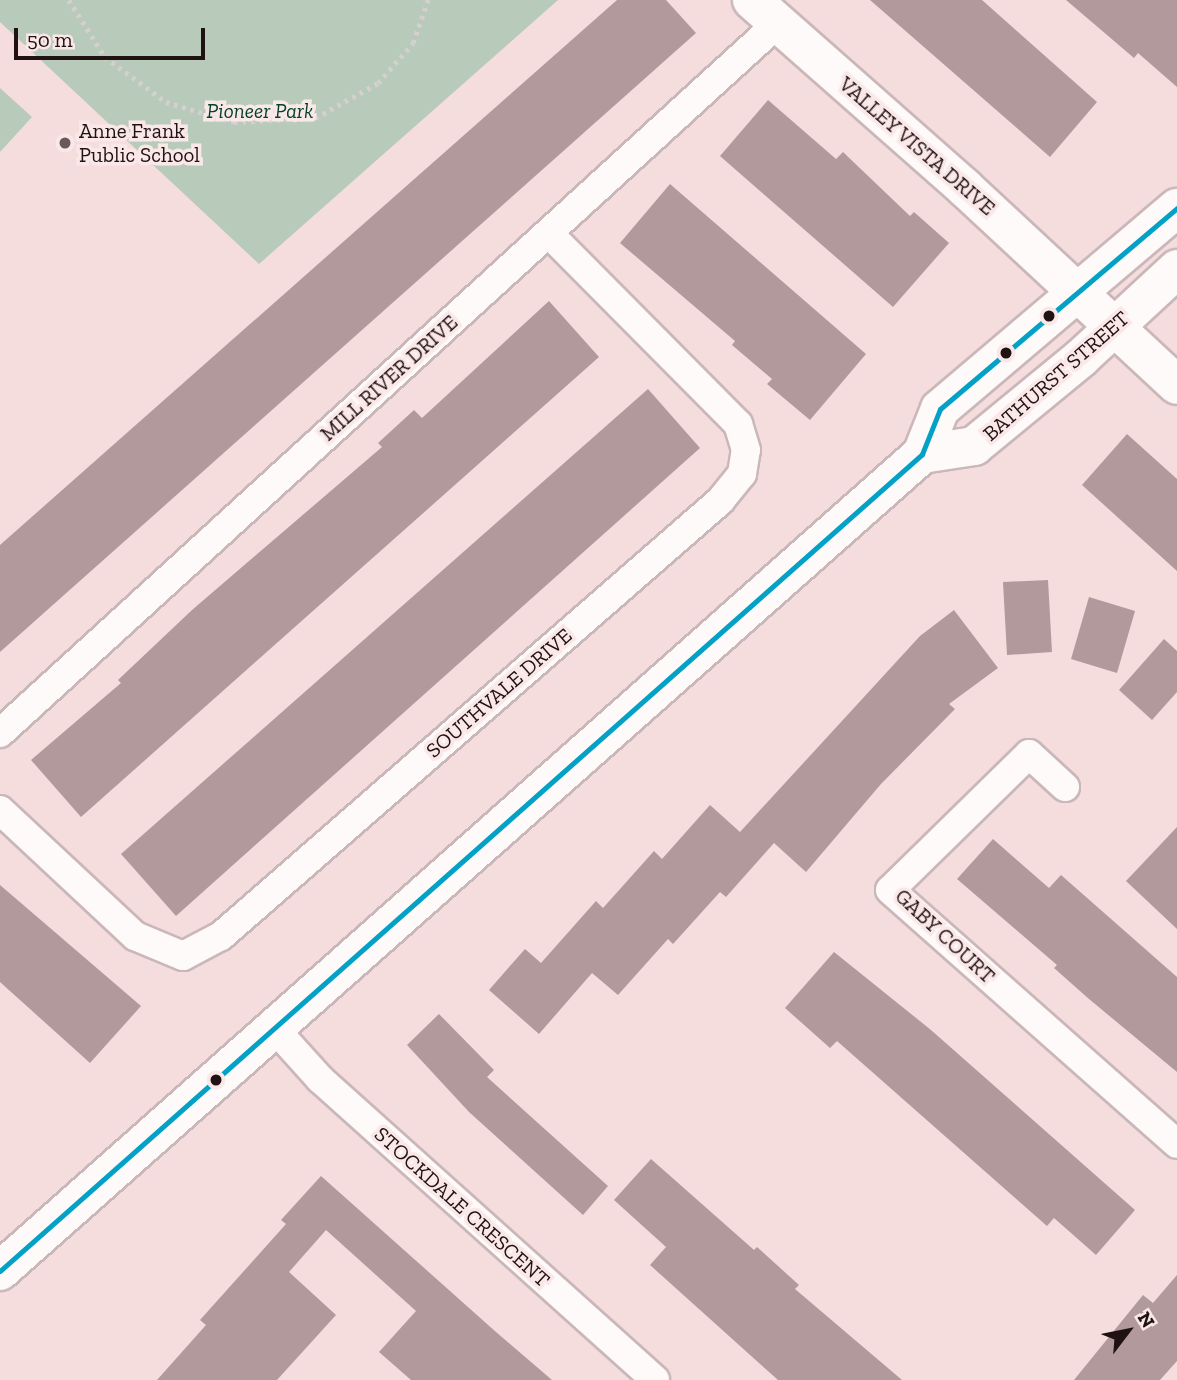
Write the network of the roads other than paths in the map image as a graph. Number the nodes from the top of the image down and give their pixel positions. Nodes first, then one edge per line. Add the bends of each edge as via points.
1 (764, 12) edge
2 (1177, 208) edge
3 (548, 233) junction
4 (1177, 269) edge
5 (1081, 293) junction
6 (1114, 327) junction
7 (1177, 385) edge
8 (922, 454) junction
9 (0, 733) edge
10 (1065, 787) dead end
11 (0, 810) edge
12 (275, 1029) junction
13 (1177, 1144) edge
14 (0, 1271) edge
15 (655, 1380) edge

1 - 3 street, MILL RIVER DRIVE
1 - 5 main road, VALLEY VISTA DRIVE
2 - 5 main road
3 - 9 street, MILL RIVER DRIVE
3 - 11 street, SOUTHVALE DRIVE via 738,424 746,450 742,474 720,501 221,936 183,956 135,936
4 - 6 main road, BATHURST STREET
5 - 6 main road, VALLEY VISTA DRIVE
5 - 8 main road via 940,409
6 - 7 main road, VALLEY VISTA DRIVE
6 - 8 main road, BATHURST STREET via 974,446
8 - 12 main road
10 - 13 street, GABY COURT via 1029,754 890,890
12 - 14 main road
12 - 15 street, STOCKDALE CRESCENT via 320,1079

